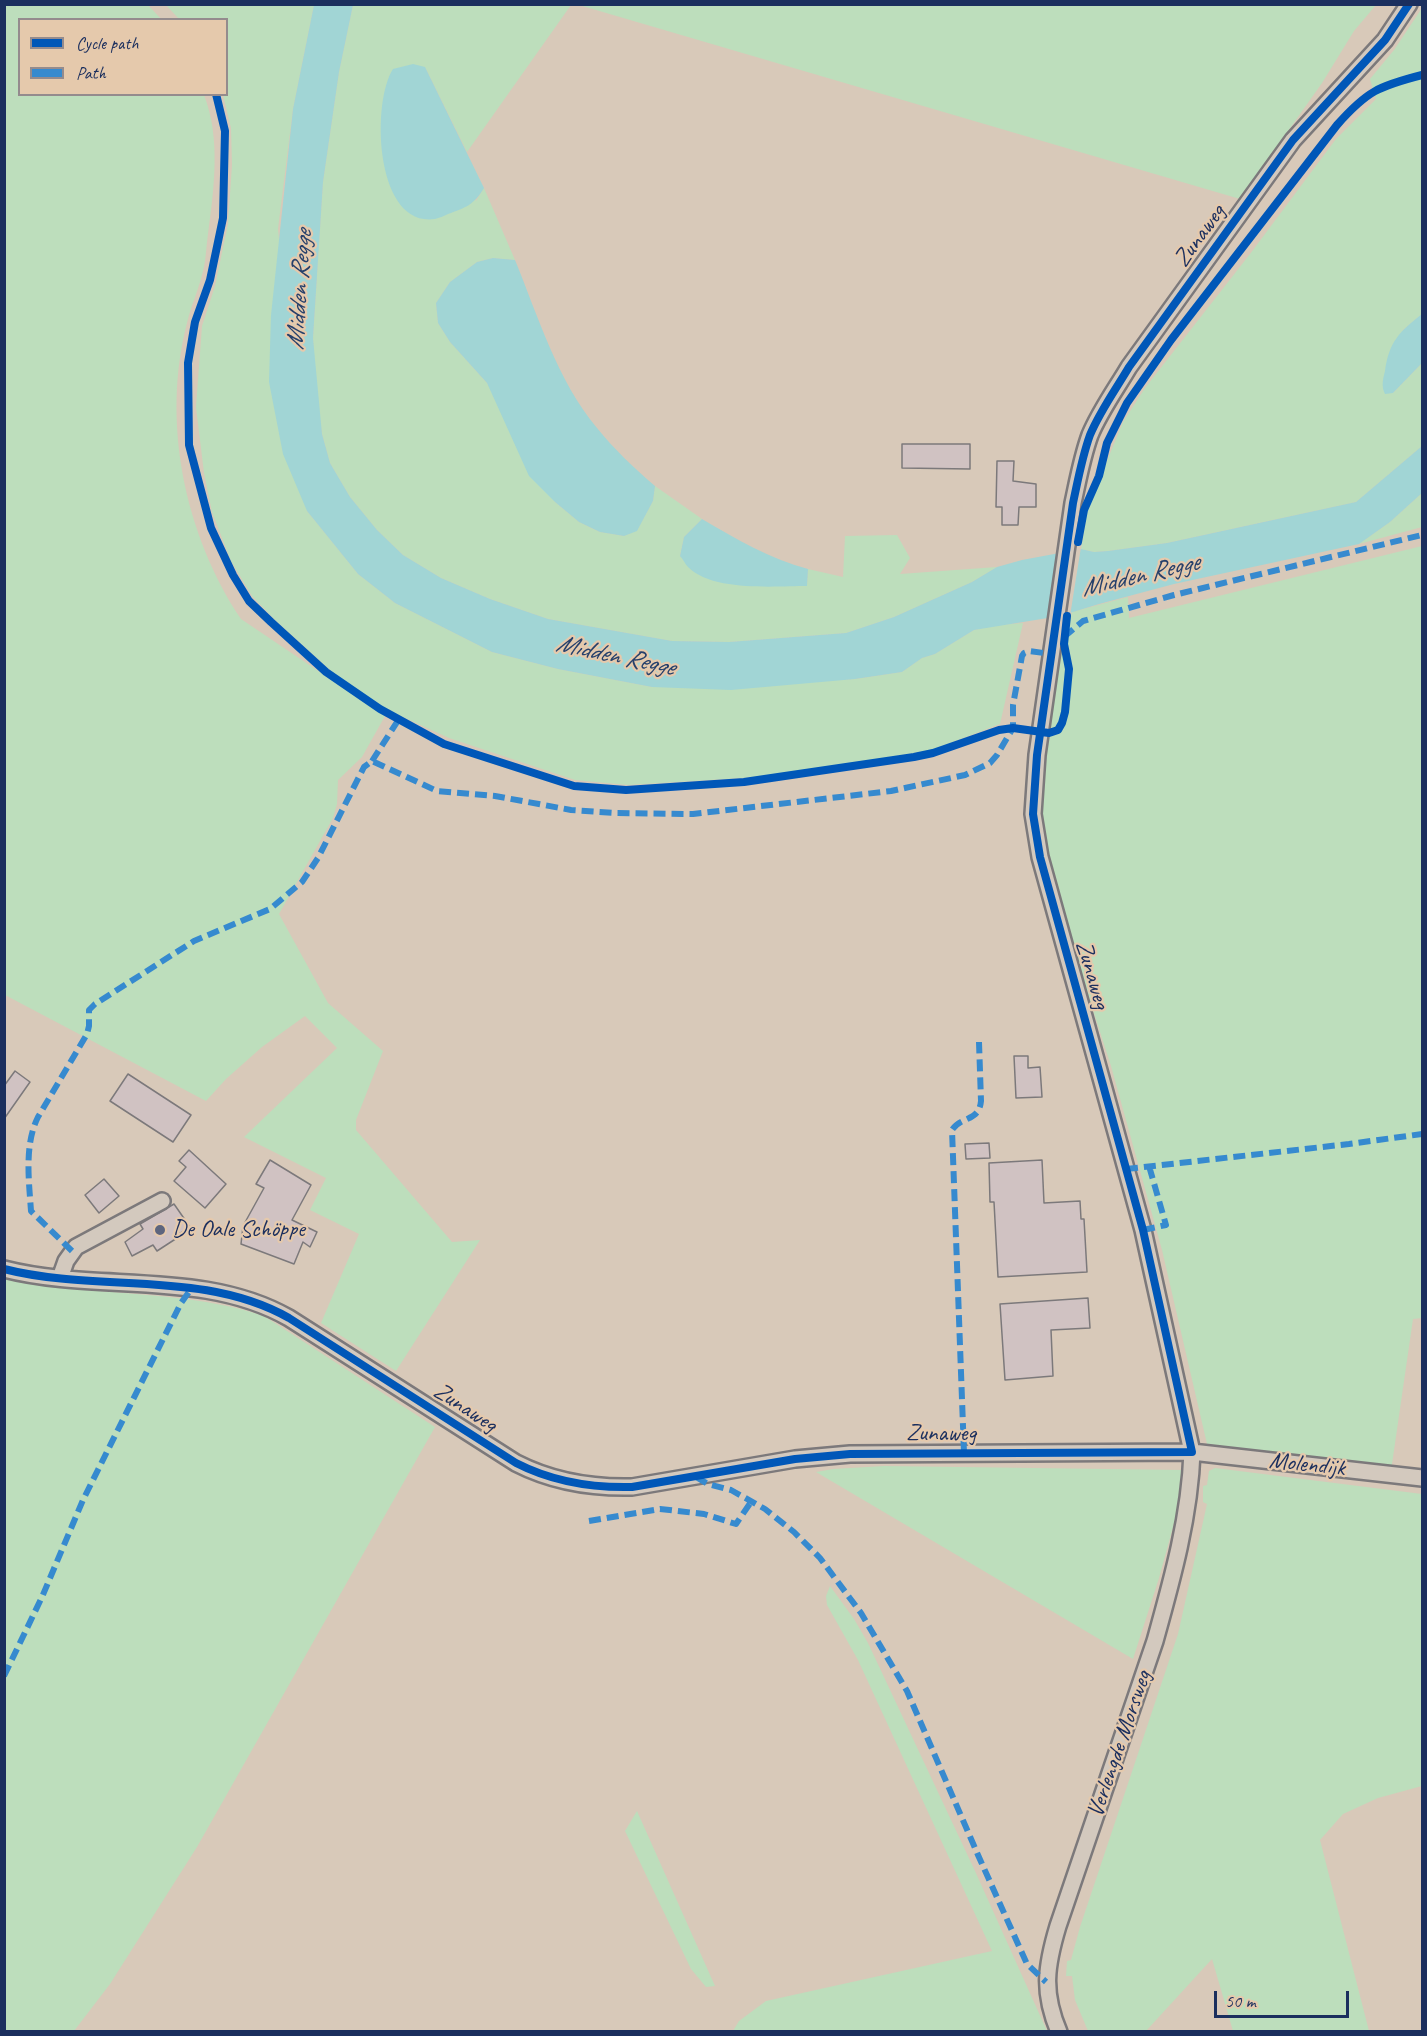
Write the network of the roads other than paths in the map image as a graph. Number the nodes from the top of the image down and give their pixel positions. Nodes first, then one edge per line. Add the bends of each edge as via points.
1 (1409, 4) edge
2 (162, 1200) dead end
3 (4, 1269) edge
4 (60, 1278) junction
5 (1192, 1452) junction
6 (1422, 1478) edge
7 (1059, 2031) edge

1 - 5 street, Zunaweg via 1385,40 1293,140 1106,404 1081,464 1067,541 1035,771 1036,837 1143,1230
2 - 4 street via 76,1247
3 - 4 street, Zunaweg
4 - 5 street, Zunaweg via 214,1291 255,1301 289,1318 516,1463 573,1484 632,1487 786,1461 859,1454
5 - 6 street, Molendijk
5 - 7 street, Verlengde Morsweg via 1187,1506 1155,1641 1049,1957 1047,1995

